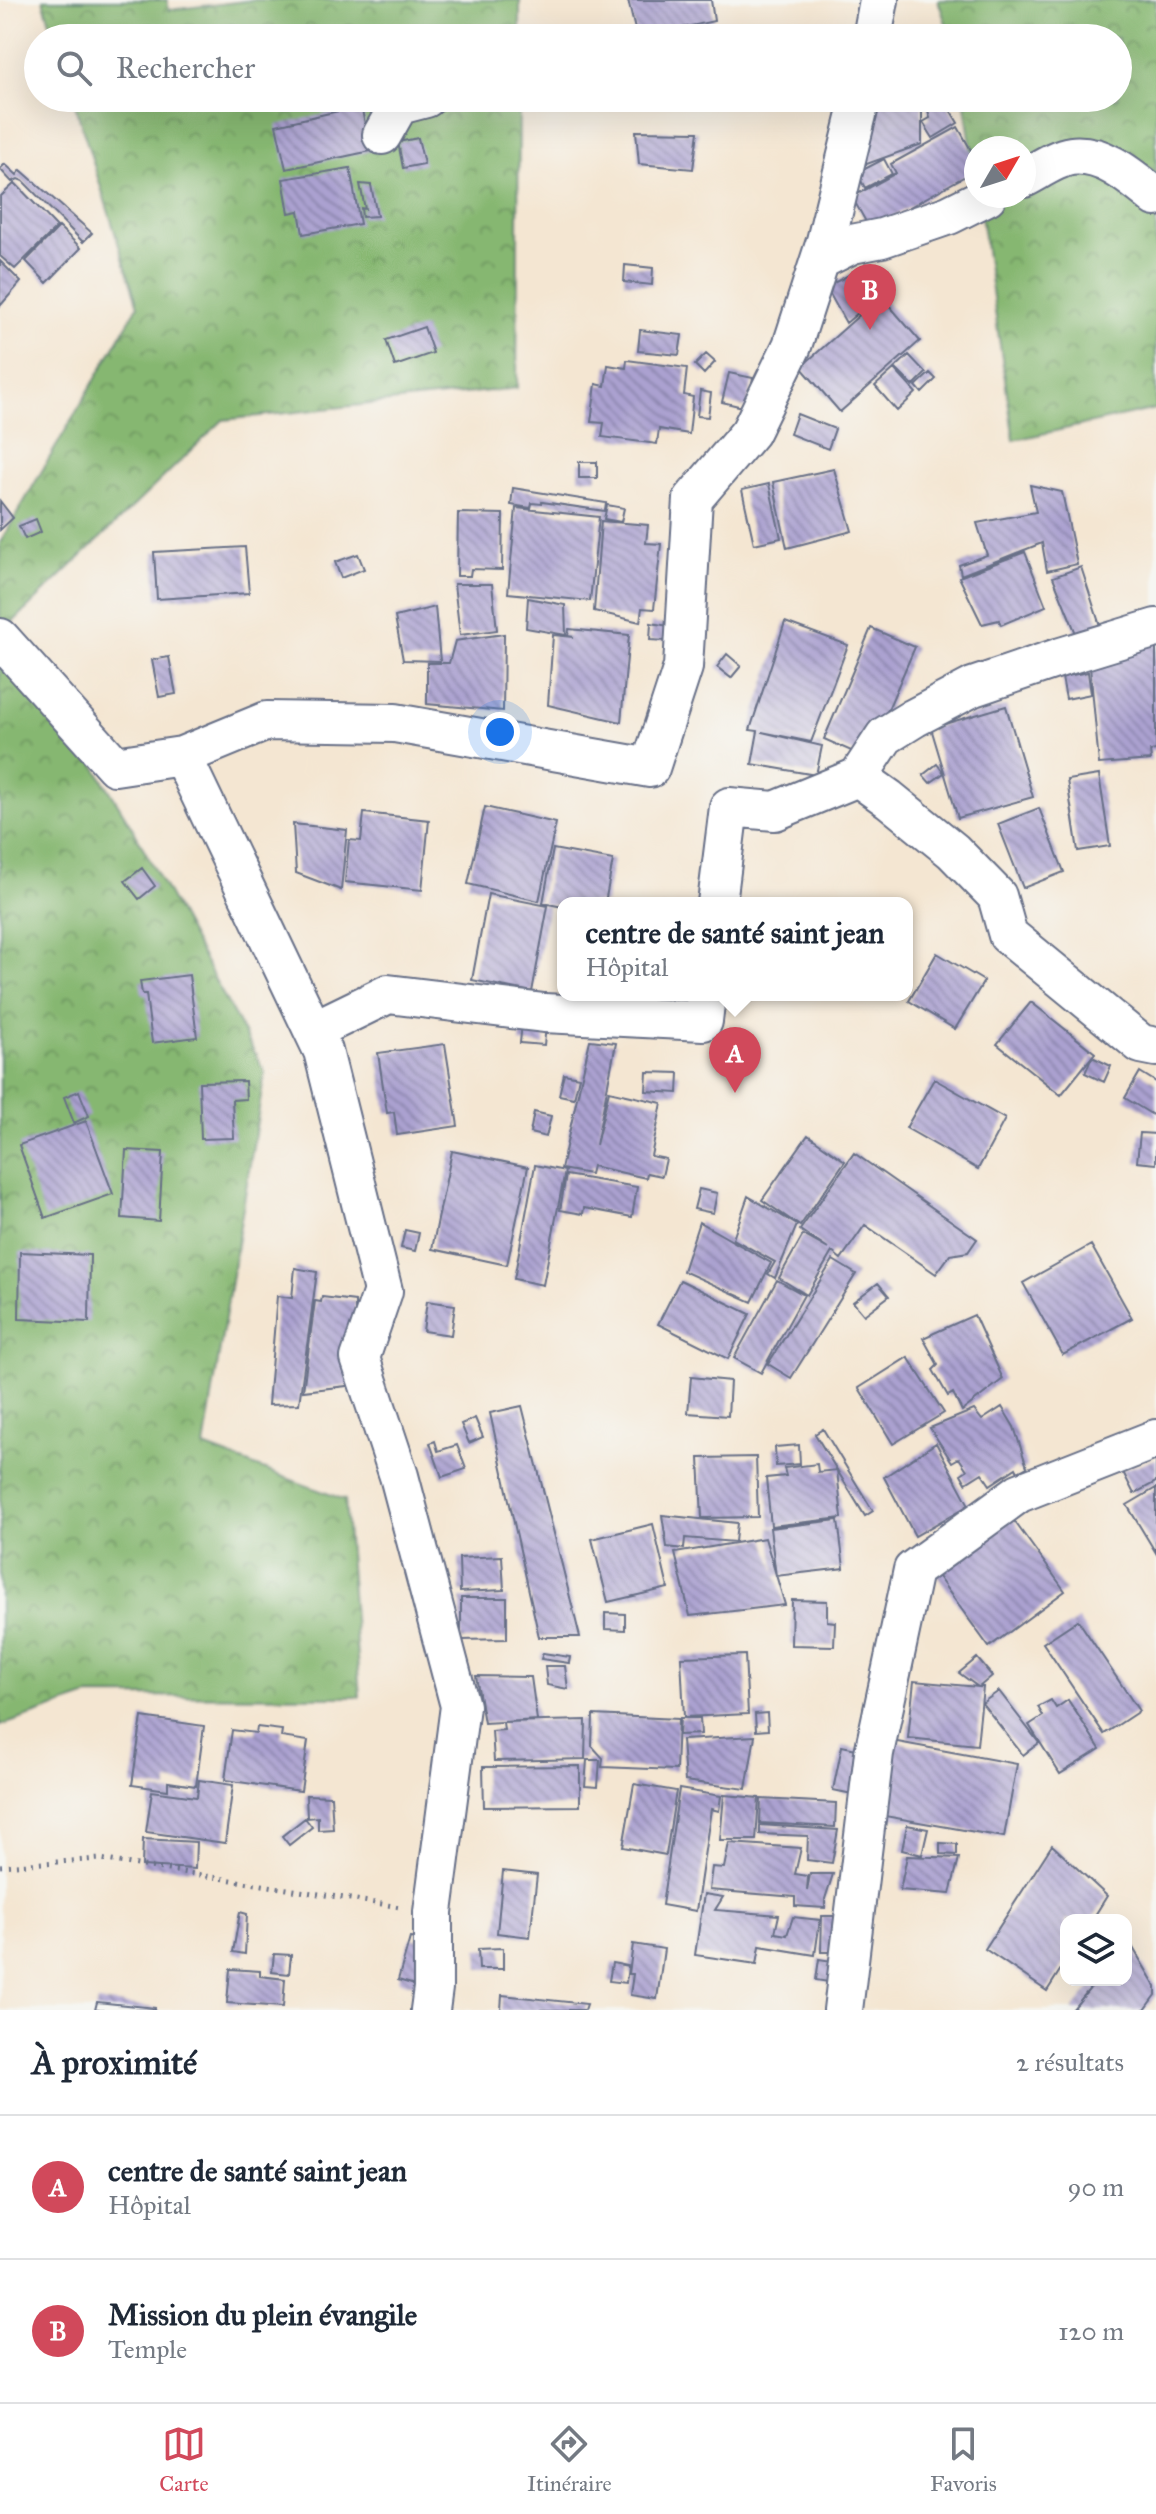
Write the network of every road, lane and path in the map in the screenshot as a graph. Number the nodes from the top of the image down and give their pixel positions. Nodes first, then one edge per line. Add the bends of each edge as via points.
1 (879, 0) edge
2 (875, 24) edge
3 (395, 112) edge
4 (857, 112) edge
5 (382, 135) dead end
6 (1036, 172) edge
7 (1156, 197) edge
8 (964, 208) edge
9 (820, 260) junction
10 (1156, 628) edge
11 (0, 638) edge
12 (182, 756) junction
13 (858, 777) junction
14 (718, 897) edge
15 (705, 1001) edge
16 (314, 1030) junction
17 (1156, 1047) edge
18 (1156, 1439) edge
19 (0, 1866) edge
20 (433, 1912) junction
21 (430, 2010) edge
22 (843, 2010) edge

1 - 2 street
3 - 5 street
4 - 9 street
6 - 7 street via 1069,156 1096,158
8 - 9 street via 852,244
9 - 12 street via 792,346 750,432 693,499 683,667 650,768 395,723 267,721
10 - 13 street via 973,687 885,736
11 - 12 street via 115,766
12 - 16 street
13 - 14 street via 775,811 729,807
13 - 17 street via 953,851 997,896 1008,935 1141,1044
15 - 16 street via 703,1021 544,1013 388,994
16 - 20 street via 383,1291 360,1358 399,1476 460,1706
18 - 22 street via 1019,1493 913,1570 874,1753
19 - 20 path via 100,1859
20 - 21 street

